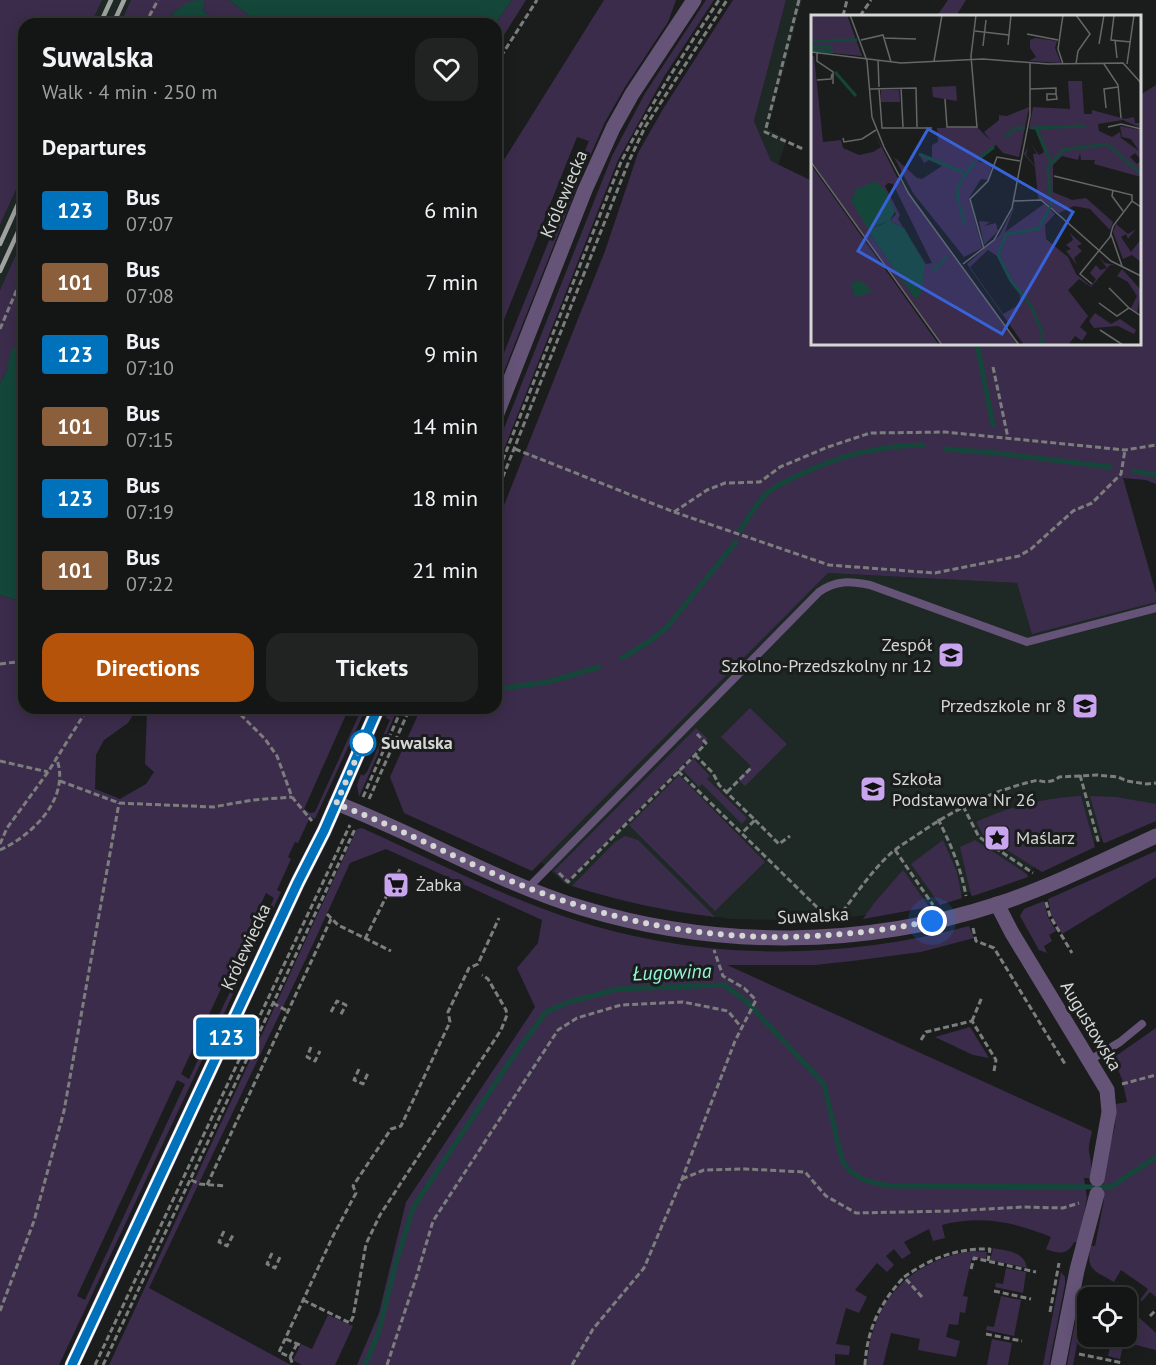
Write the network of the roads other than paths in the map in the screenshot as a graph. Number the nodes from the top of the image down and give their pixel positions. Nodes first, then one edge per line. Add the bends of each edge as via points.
1 (694, 0) edge
2 (502, 401) edge
3 (1156, 608) edge
4 (375, 714) edge
5 (336, 804) junction
6 (1156, 836) edge
7 (528, 888) junction
8 (997, 904) junction
9 (1142, 1024) dead end
10 (1090, 1060) junction
11 (72, 1365) edge
12 (1058, 1365) edge

1 - 2 street, Królewiecka via 613,128
3 - 7 lane via 1027,642 870,585 831,584
4 - 5 street, Królewiecka
5 - 7 street, Suwalska
5 - 11 street, Królewiecka
6 - 8 street, Suwalska
7 - 8 street, Suwalska via 582,908 639,922 737,937 801,938 882,931 971,917
8 - 10 street, Augustowska
9 - 10 lane
10 - 12 street, Augustowska via 1107,1090 1109,1112

